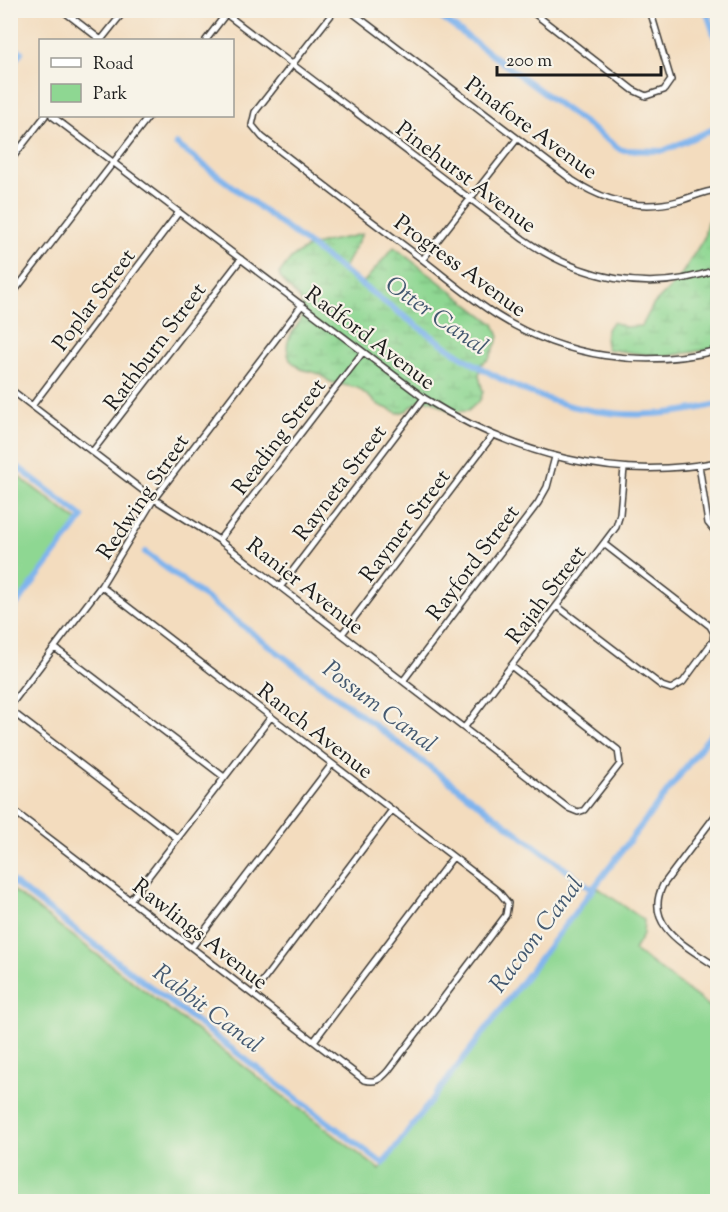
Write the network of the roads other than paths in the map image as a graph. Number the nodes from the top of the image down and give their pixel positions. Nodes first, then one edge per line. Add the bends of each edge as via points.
1 (62, 10) edge
2 (125, 10) edge
3 (335, 10) edge
4 (349, 10) edge
5 (530, 10) edge
6 (650, 10) edge
7 (228, 12) edge
8 (100, 39) edge
9 (102, 39) edge
10 (207, 39) edge
11 (292, 64) junction
12 (44, 117) edge
13 (53, 117) edge
14 (148, 117) edge
15 (517, 139) junction
16 (10, 161) edge
17 (114, 162) junction
18 (717, 190) edge
19 (470, 199) junction
20 (179, 212) junction
21 (241, 259) junction
22 (423, 260) junction
23 (717, 269) edge
24 (10, 297) edge
25 (302, 305) junction
26 (717, 350) edge
27 (363, 352) junction
28 (10, 389) edge
29 (424, 399) junction
30 (32, 406) junction
31 (492, 436) junction
32 (92, 452) junction
33 (555, 457) junction
34 (717, 462) edge
35 (699, 465) junction
36 (624, 468) junction
37 (154, 499) junction
38 (717, 535) edge
39 (219, 540) junction
40 (604, 544) junction
41 (101, 586) junction
42 (281, 586) junction
43 (556, 606) junction
44 (342, 634) junction
45 (55, 648) junction
46 (510, 666) junction
47 (403, 681) junction
48 (10, 708) edge
49 (271, 717) junction
50 (464, 728) junction
51 (332, 764) junction
52 (224, 777) junction
53 (10, 808) edge
54 (392, 810) junction
55 (717, 812) edge
56 (177, 838) junction
57 (453, 857) junction
58 (131, 899) junction
59 (192, 947) junction
60 (717, 968) edge
61 (253, 994) junction
62 (314, 1041) junction
63 (372, 1082) joint

1 - 8 street
2 - 9 street
3 - 11 street
4 - 15 street, Pinafore Avenue
5 - 6 street via 640,94 657,94 671,80
7 - 10 street
7 - 11 street, Pinehurst Avenue
11 - 19 street, Pinehurst Avenue
11 - 22 street, Progress Avenue via 255,112 252,125 262,137
12 - 16 street
13 - 17 street, Radford Avenue
14 - 17 street
15 - 18 street, Pinafore Avenue via 584,188 615,201 655,205
15 - 19 street
17 - 20 street, Radford Avenue
17 - 24 street
19 - 22 street
19 - 23 street, Pinehurst Avenue via 539,251 590,274 652,282
20 - 21 street, Radford Avenue
20 - 30 street, Poplar Street
21 - 25 street, Radford Avenue
21 - 32 street, Rathburn Street
22 - 26 street, Progress Avenue via 499,317 553,343 627,359 677,358
25 - 27 street, Radford Avenue
25 - 37 street, Redwing Street
27 - 29 street, Radford Avenue
27 - 39 street, Reading Street
28 - 30 street, Ranier Avenue
29 - 31 street, Radford Avenue
29 - 42 street, Rayneta Street
30 - 32 street, Ranier Avenue
31 - 33 street, Radford Avenue
31 - 44 street, Raymer Street
32 - 37 street, Ranier Avenue
33 - 36 street, Radford Avenue
33 - 47 street, Rayford Street via 538,503
34 - 35 street, Radford Avenue
35 - 36 street, Radford Avenue
35 - 38 street via 708,523
36 - 40 street, Rajah Street via 619,521
37 - 39 street, Ranier Avenue
37 - 41 street, Redwing Street
39 - 42 street, Ranier Avenue
40 - 43 street, Rajah Street
40 - 43 street via 714,633 710,646 683,682 671,689 657,683
41 - 45 street, Redwing Street
41 - 49 street, Ranch Avenue
42 - 44 street, Ranier Avenue
43 - 46 street, Rajah Street
44 - 47 street, Ranier Avenue
45 - 48 street, Redwing Street
45 - 52 street
46 - 50 street, Rajah Street
46 - 50 street, Ranier Avenue via 621,755 620,764 590,805 578,812 568,808
47 - 50 street, Ranier Avenue
48 - 56 street
49 - 51 street, Ranch Avenue
49 - 52 street
51 - 54 street, Ranch Avenue
51 - 59 street
52 - 56 street
53 - 58 street, Rawlings Avenue
54 - 57 street, Ranch Avenue
54 - 61 street
55 - 60 street via 663,885 657,910 666,931
56 - 58 street
57 - 62 street
57 - 63 street, Ranch Avenue via 499,892 508,903 506,915 388,1071
58 - 59 street, Rawlings Avenue
59 - 61 street, Rawlings Avenue
61 - 62 street, Rawlings Avenue
62 - 63 street, Rawlings Avenue

